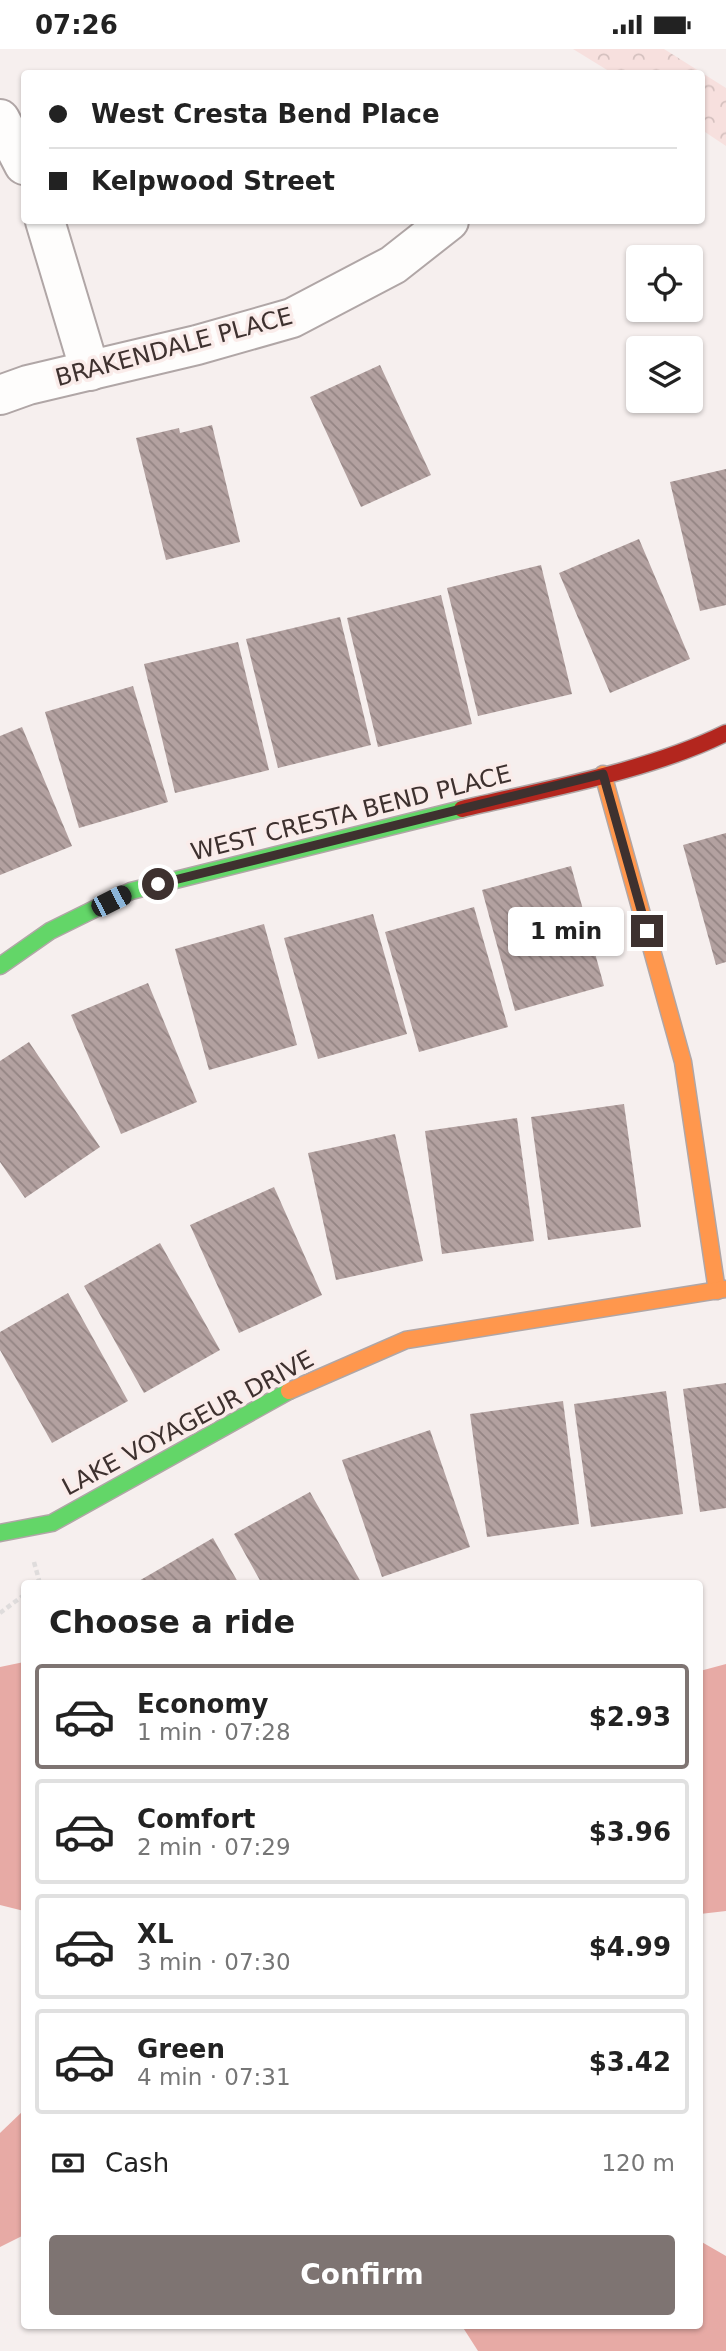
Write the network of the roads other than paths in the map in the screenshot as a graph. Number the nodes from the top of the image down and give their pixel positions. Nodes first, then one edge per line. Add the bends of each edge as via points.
1 (0, 119) edge
2 (21, 159) edge
3 (46, 224) edge
4 (445, 224) edge
5 (90, 370) junction
6 (0, 395) edge
7 (726, 733) edge
8 (603, 774) junction
9 (0, 966) edge
10 (722, 1290) edge
11 (0, 1533) edge

1 - 2 street
3 - 5 street
4 - 5 street, BRAKENDALE PLACE via 393,265 292,318
5 - 6 street, BRAKENDALE PLACE
7 - 8 street, WEST CRESTA BEND PLACE
8 - 9 street, WEST CRESTA BEND PLACE via 131,891 50,931
8 - 10 street via 683,1062
10 - 11 street, LAKE VOYAGEUR DRIVE via 405,1340 283,1394 52,1523

